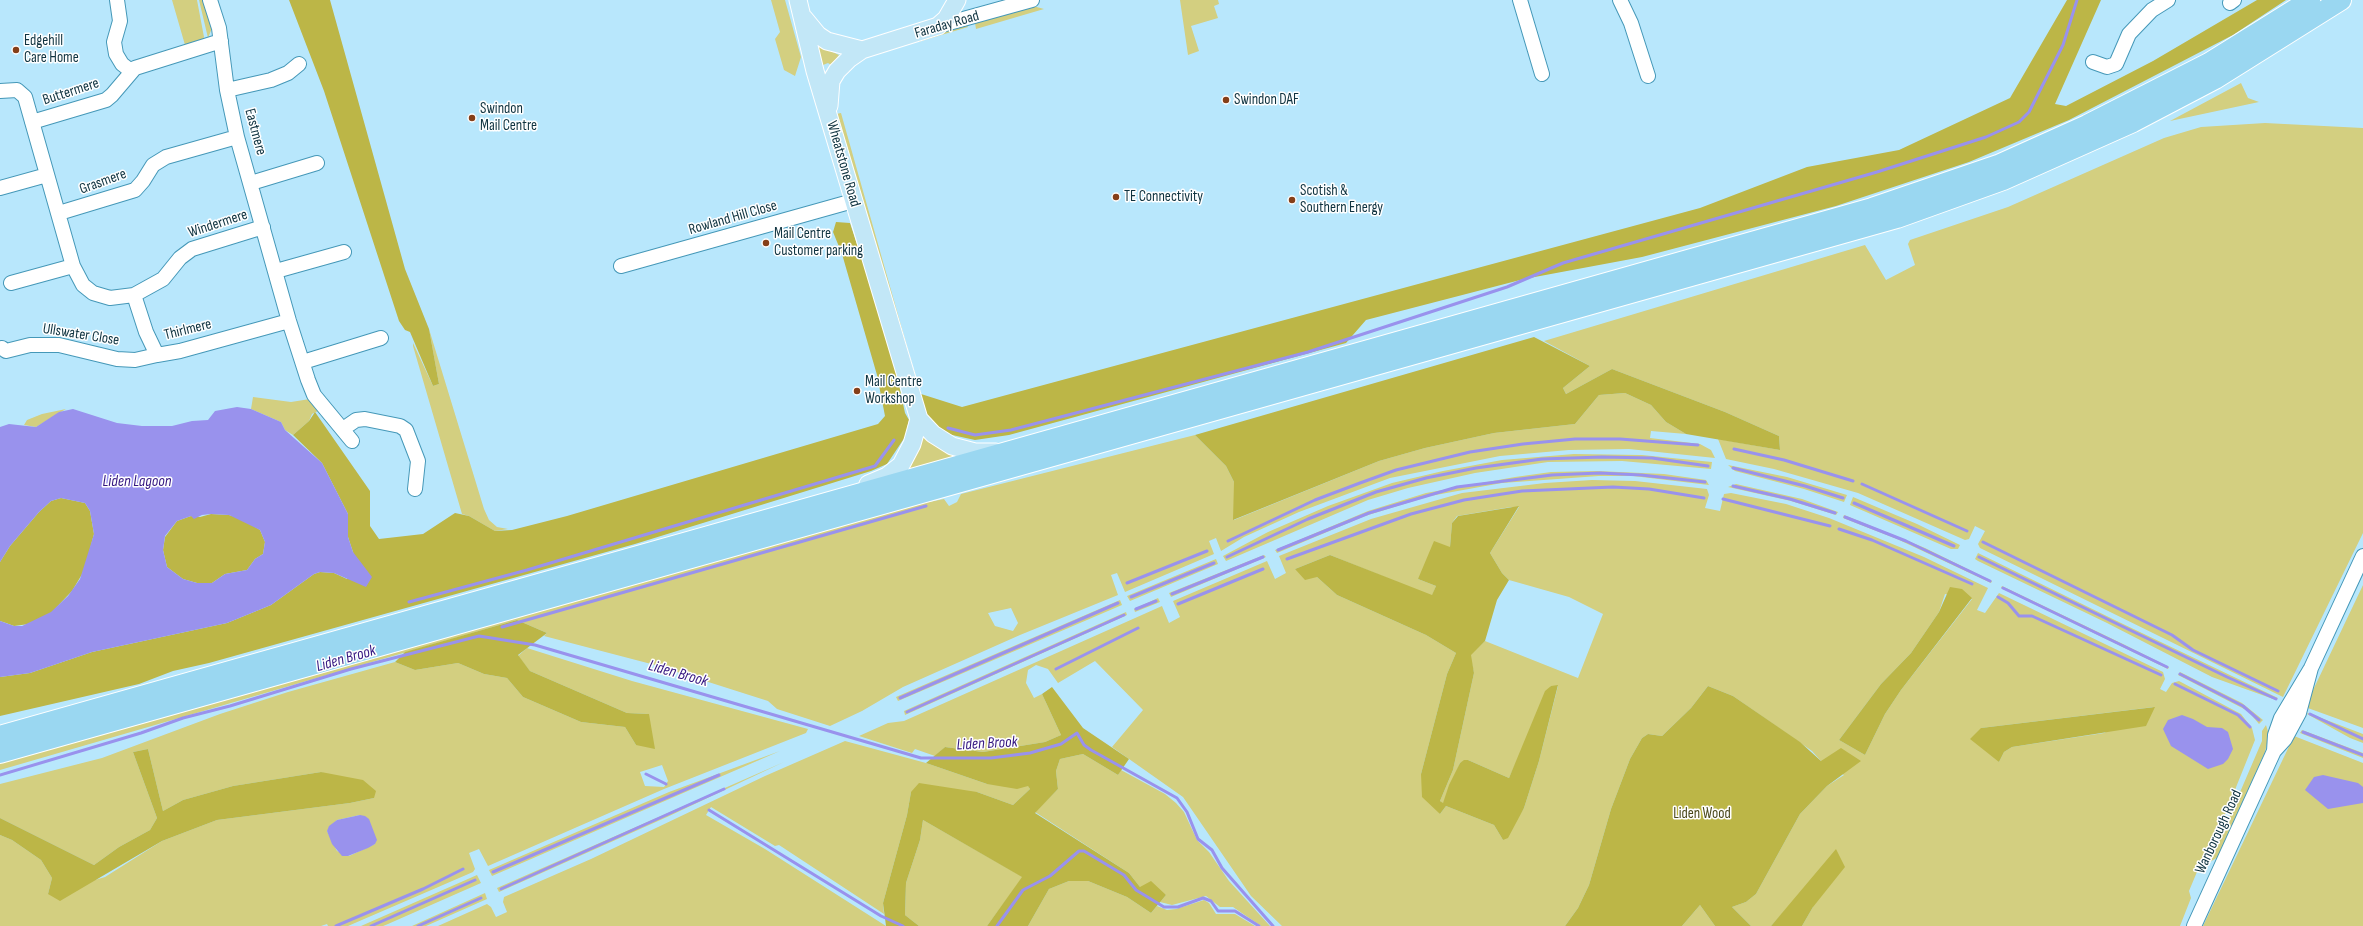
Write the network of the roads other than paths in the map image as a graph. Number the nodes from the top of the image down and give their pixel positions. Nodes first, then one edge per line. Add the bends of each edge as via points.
1 (117, 0) edge
2 (210, 0) edge
3 (957, 0) edge
4 (991, 0) edge
5 (1032, 0) edge
6 (1520, 0) edge
7 (1620, 0) edge
8 (2168, 0) edge
9 (2310, 0) edge
10 (2341, 0) edge
11 (2148, 5) edge
12 (1006, 7) junction
13 (800, 8) edge
14 (938, 26) junction
15 (221, 41) junction
16 (862, 50) junction
17 (2093, 62) dead end
18 (300, 64) dead end
19 (131, 71) junction
20 (1542, 74) dead end
21 (1648, 76) dead end
22 (227, 90) junction
23 (0, 91) edge
24 (829, 118) junction
25 (32, 122) junction
26 (237, 137) junction
27 (317, 163) dead end
28 (47, 175) junction
29 (251, 183) junction
30 (0, 188) edge
31 (853, 201) junction
32 (59, 213) junction
33 (263, 227) junction
34 (344, 252) dead end
35 (73, 266) junction
36 (621, 266) dead end
37 (276, 271) junction
38 (11, 283) dead end
39 (134, 295) junction
40 (289, 321) junction
41 (381, 338) dead end
42 (2, 348) dead end
43 (157, 355) junction
44 (302, 362) junction
45 (919, 419) junction
46 (343, 429) junction
47 (352, 441) dead end
48 (1013, 452) junction
49 (415, 489) dead end
50 (818, 506) junction
51 (2363, 556) edge
52 (2311, 668) junction
53 (2283, 712) junction
54 (2296, 718) junction
55 (0, 736) edge
56 (2274, 751) junction
57 (0, 753) edge
58 (2194, 926) edge

1 - 19 street via 120,21 114,42 116,54 122,64
2 - 15 street, Eastmere via 217,18
3 - 14 main road via 949,15
4 - 12 street
5 - 12 street, Faraday Road
6 - 20 street
7 - 21 street via 1631,23
8 - 11 street
9 - 48 highway via 2216,59 2148,96 2042,146 1938,187 1820,224
10 - 57 highway via 2215,78 2127,125 2003,180 1897,218
11 - 17 street via 2129,34 2116,64 2107,67
12 - 14 street, Faraday Road
13 - 16 main road via 813,30 827,42
13 - 24 main road, Wheatstone Road
14 - 16 main road, Faraday Road
15 - 19 street, Buttermere
15 - 22 street, Eastmere
16 - 24 main road, Faraday Road via 849,59 834,76 829,91
18 - 22 street, Eastmere via 288,73 271,80
19 - 25 street, Buttermere via 106,100
22 - 26 street, Eastmere
23 - 25 street, Windermere via 11,89 22,93 28,102
24 - 31 main road, Wheatstone Road
25 - 28 street, Windermere
26 - 29 street, Eastmere
26 - 32 street, Grasmere via 166,157 153,165 135,190
27 - 29 street via 301,174
28 - 30 street
28 - 32 street, Windermere
29 - 33 street, Eastmere
31 - 36 street, Rowland Hill Close
31 - 45 main road, Wheatstone Road
32 - 35 street, Windermere
33 - 37 street, Eastmere
33 - 39 street, Windermere via 192,249 184,254 163,280
34 - 37 street
35 - 38 street
35 - 39 street, Windermere via 83,285 99,296 110,298
37 - 40 street, Eastmere
39 - 43 street, Thirlmere
40 - 43 street, Thirlmere
40 - 44 street, Eastmere
41 - 44 street
42 - 43 street, Ullswater Close via 6,351 30,345 59,346 117,359 135,360
44 - 46 street, Eastmere via 314,395
45 - 48 main road via 938,438 956,447 975,452
45 - 50 main road via 910,449 895,470 887,476
46 - 47 street, Eastmere
46 - 49 street via 356,420 365,419 394,424 406,430 418,461
48 - 50 highway
50 - 55 highway
51 - 52 street, Wanborough Road
52 - 53 street, Wanborough Road
52 - 54 street, Wanborough Road
53 - 54 street
53 - 56 street, Wanborough Road via 2275,735
54 - 56 street, Wanborough Road via 2286,740
56 - 58 street, Wanborough Road

